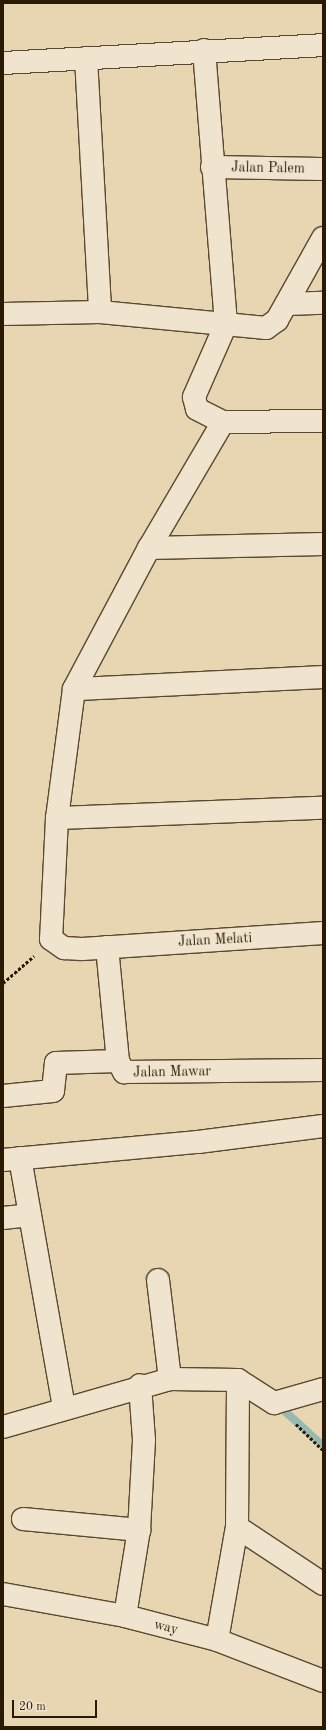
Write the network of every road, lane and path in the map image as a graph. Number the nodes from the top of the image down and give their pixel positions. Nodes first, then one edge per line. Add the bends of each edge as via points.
1 (323, 45) edge
2 (204, 50) junction
3 (86, 58) junction
4 (3, 63) edge
5 (212, 167) junction
6 (323, 170) edge
7 (323, 238) edge
8 (323, 303) edge
9 (287, 304) junction
10 (100, 312) junction
11 (3, 314) edge
12 (226, 324) junction
13 (323, 421) edge
14 (223, 422) junction
15 (323, 544) edge
16 (150, 548) junction
17 (323, 677) edge
18 (74, 689) junction
19 (323, 808) edge
20 (57, 818) junction
21 (323, 933) edge
22 (51, 939) junction
23 (107, 947) junction
24 (3, 983) edge
25 (118, 1061) junction
26 (323, 1070) edge
27 (3, 1096) edge
28 (323, 1126) edge
29 (11, 1159) edge
30 (30, 1215) junction
31 (3, 1218) edge
32 (158, 1280) dead end
33 (170, 1379) junction
34 (238, 1380) junction
35 (140, 1385) junction
36 (323, 1389) edge
37 (274, 1404) junction
38 (64, 1408) junction
39 (3, 1427) edge
40 (323, 1450) edge
41 (23, 1519) dead end
42 (237, 1527) junction
43 (139, 1530) junction
44 (323, 1584) edge
45 (3, 1594) edge
46 (125, 1616) junction
47 (216, 1640) junction
48 (323, 1681) edge

1 - 2 street
2 - 3 street
2 - 5 street
3 - 4 street
3 - 10 street
5 - 6 street, Jalan Palem
5 - 12 street
7 - 9 street
8 - 9 street
9 - 12 street via 277,320 266,328
10 - 11 street
10 - 12 street
12 - 14 street via 194,397 200,412
13 - 14 street
14 - 16 street
15 - 16 street
16 - 18 street
17 - 18 street
18 - 20 street
19 - 20 street
20 - 22 street
21 - 23 street, Jalan Melati
22 - 23 street, Jalan Melati via 64,948
22 - 24 path via 11,979
23 - 25 street, Jalan Mawar
25 - 26 street, Jalan Mawar via 122,1070 127,1072
25 - 27 street via 56,1063 56,1087 53,1091
28 - 29 street via 198,1142
29 - 30 street
30 - 31 street
30 - 38 street
32 - 33 street
33 - 34 street
33 - 35 street
34 - 37 street
34 - 42 street
35 - 38 street
35 - 43 street via 144,1440
36 - 37 street
37 - 40 path
38 - 39 street
41 - 43 street
42 - 44 street
42 - 47 street
43 - 46 street
45 - 46 street, way
46 - 47 street, way
47 - 48 street, way

